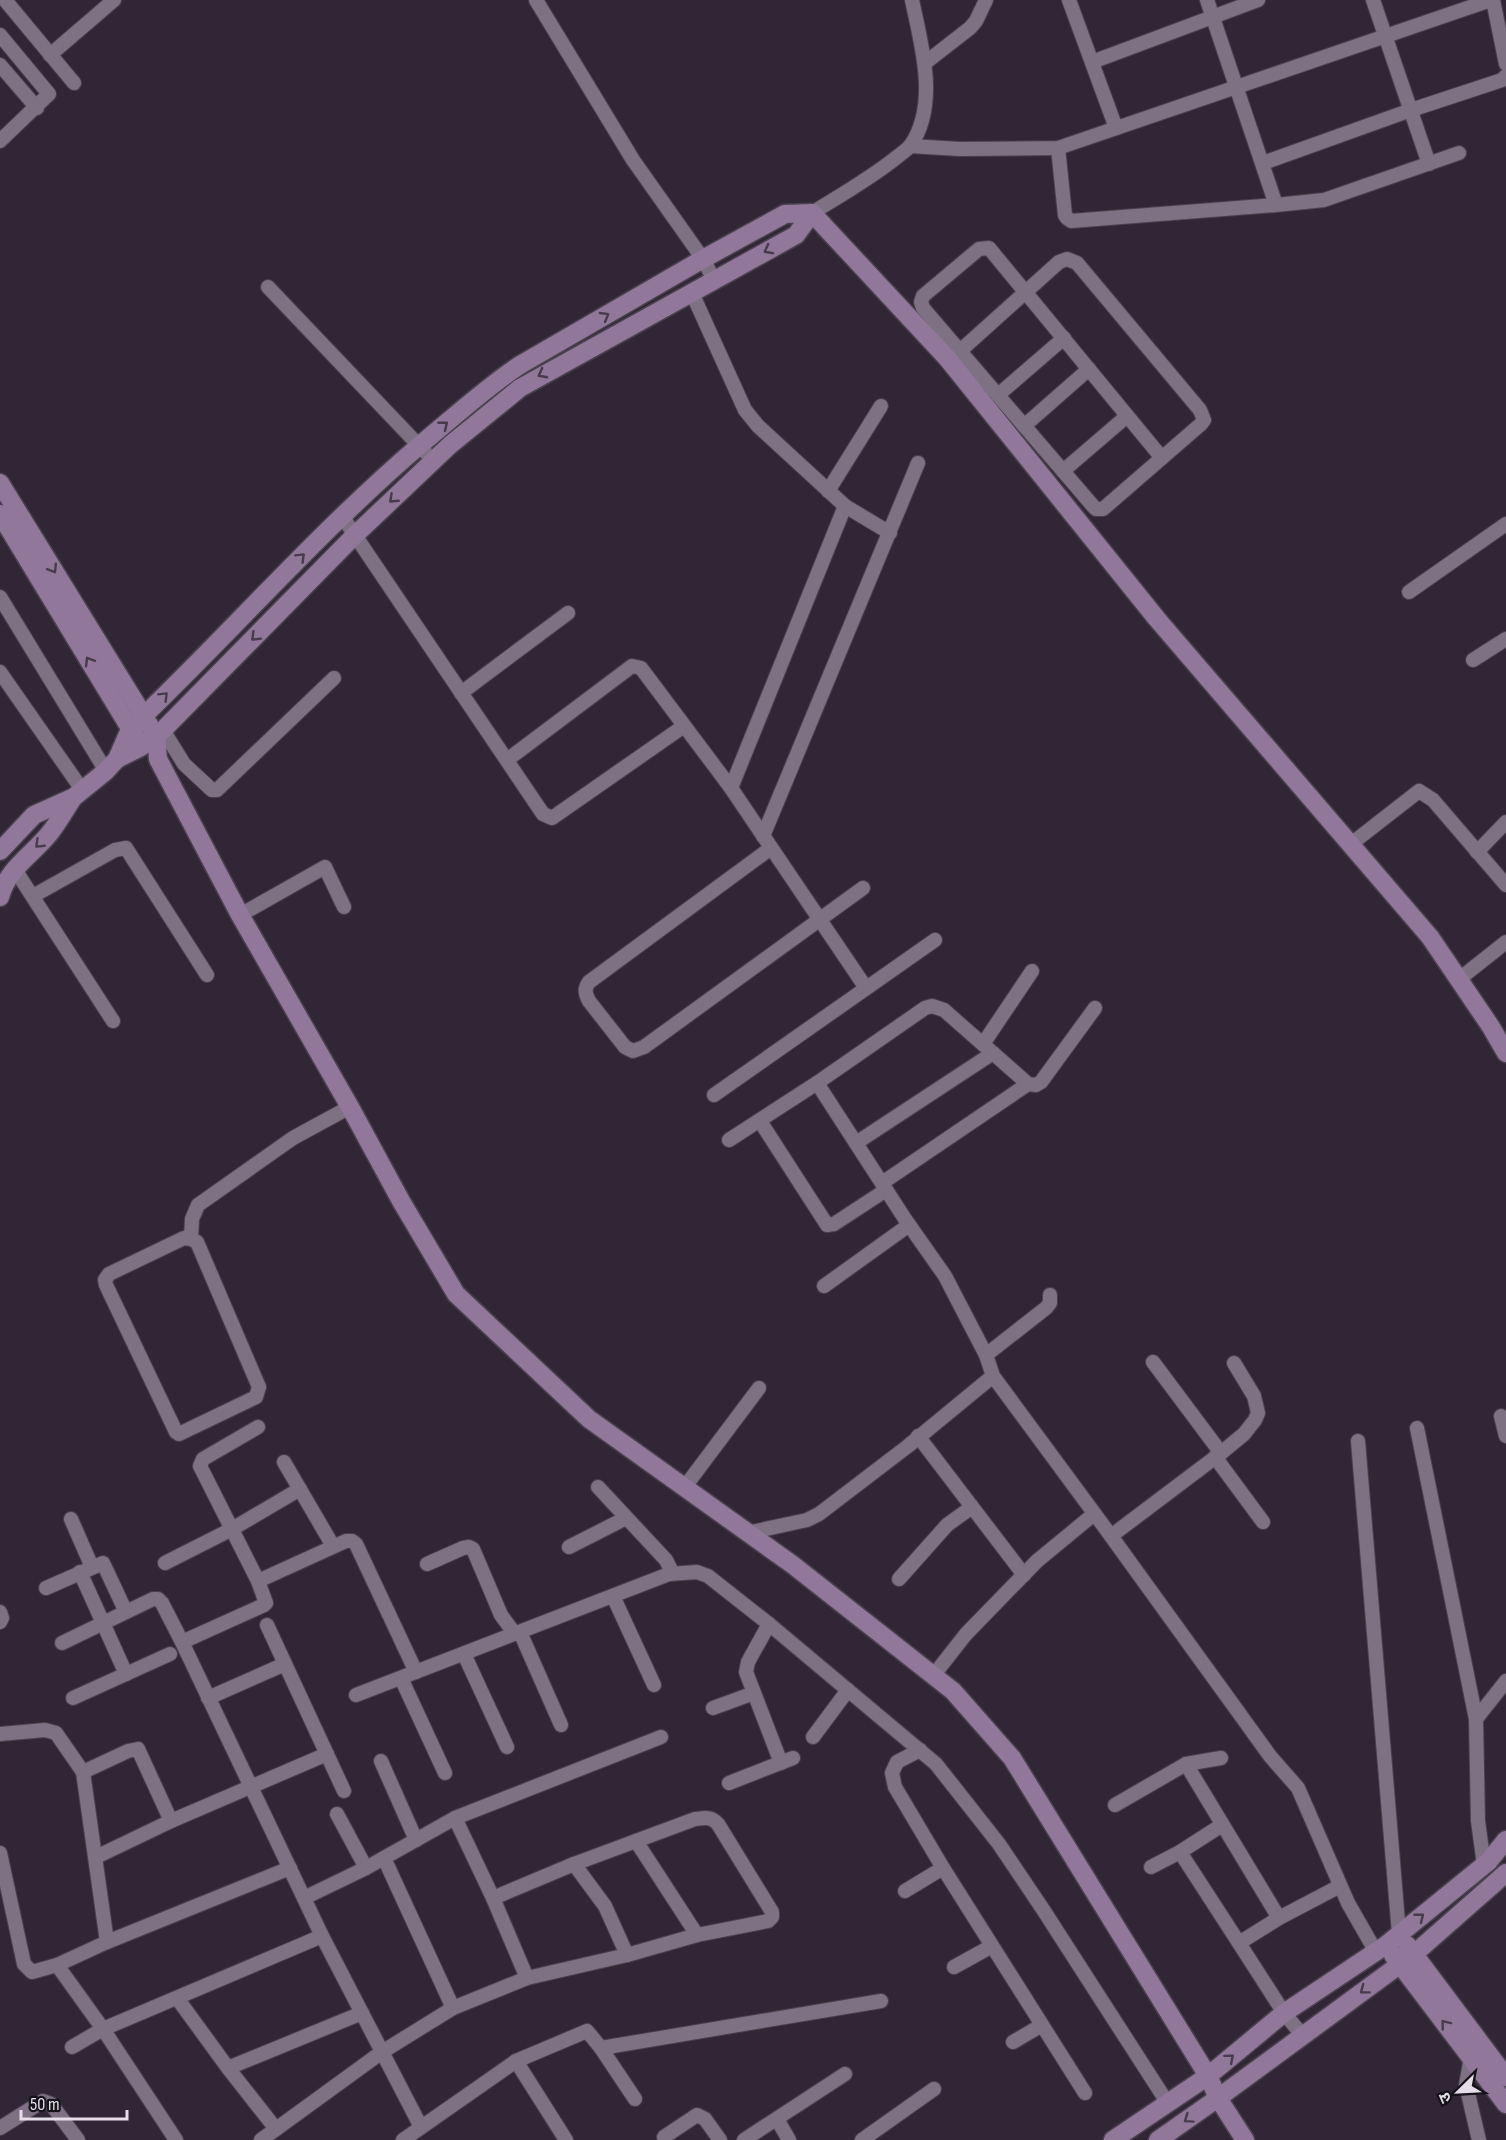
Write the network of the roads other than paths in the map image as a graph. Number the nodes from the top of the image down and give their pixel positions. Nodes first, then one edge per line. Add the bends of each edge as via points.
1 (5, 0) edge
2 (114, 0) edge
3 (536, 0) edge
4 (912, 0) edge
5 (986, 0) edge
6 (1069, 0) edge
7 (1207, 0) edge
8 (1258, 0) edge
9 (1373, 0) edge
10 (1492, 0) edge
11 (1213, 17) junction
12 (0, 35) edge
13 (1386, 36) junction
14 (50, 55) junction
15 (1092, 62) junction
16 (926, 63) junction
17 (1506, 64) edge
18 (0, 65) edge
19 (1506, 76) edge
20 (74, 84) dead end
21 (1237, 87) junction
22 (37, 108) junction
23 (1411, 110) junction
24 (1116, 128) junction
25 (0, 141) edge
26 (910, 146) junction
27 (1058, 148) junction
28 (1459, 153) dead end
29 (1263, 163) junction
30 (1429, 164) junction
31 (1276, 206) junction
32 (812, 213) junction
33 (703, 259) junction
34 (714, 280) junction
35 (268, 287) dead end
36 (1026, 292) junction
37 (692, 293) junction
38 (1064, 338) junction
39 (960, 351) junction
40 (1089, 369) junction
41 (998, 395) junction
42 (881, 406) dead end
43 (1003, 414) junction
44 (1127, 416) junction
45 (1024, 426) junction
46 (419, 446) junction
47 (1162, 458) junction
48 (434, 462) junction
49 (918, 463) dead end
50 (1063, 471) junction
51 (0, 483) edge
52 (828, 491) junction
53 (845, 506) junction
54 (0, 514) edge
55 (342, 516) junction
56 (1506, 524) edge
57 (18, 527) junction
58 (890, 533) junction
59 (355, 535) junction
60 (1409, 592) dead end
61 (0, 597) edge
62 (568, 613) dead end
63 (1506, 639) edge
64 (1473, 660) dead end
65 (0, 672) edge
66 (334, 678) dead end
67 (461, 693) junction
68 (144, 716) junction
69 (684, 726) junction
70 (130, 729) junction
71 (159, 733) junction
72 (141, 747) junction
73 (158, 759) junction
74 (507, 760) junction
75 (111, 765) junction
76 (731, 788) junction
77 (79, 794) junction
78 (1506, 822) edge
79 (767, 842) junction
80 (1351, 844) junction
81 (0, 850) edge
82 (1477, 852) junction
83 (4, 882) edge
84 (1506, 885) edge
85 (863, 888) dead end
86 (33, 896) junction
87 (344, 907) dead end
88 (240, 915) junction
89 (819, 918) junction
90 (935, 940) dead end
91 (1506, 942) edge
92 (1032, 971) dead end
93 (207, 975) dead end
94 (1458, 980) junction
95 (866, 988) junction
96 (1095, 1008) dead end
97 (113, 1021) dead end
98 (988, 1048) junction
99 (1506, 1053) edge
100 (817, 1083) junction
101 (1028, 1084) junction
102 (714, 1095) dead end
103 (344, 1111) junction
104 (760, 1121) junction
105 (729, 1140) dead end
106 (856, 1143) junction
107 (884, 1187) junction
108 (909, 1225) junction
109 (191, 1239) junction
110 (824, 1286) dead end
111 (1050, 1295) dead end
112 (986, 1355) junction
113 (1153, 1362) dead end
114 (1234, 1363) dead end
115 (993, 1376) junction
116 (759, 1388) dead end
117 (1501, 1416) dead end
118 (258, 1427) dead end
119 (1417, 1428) dead end
120 (1506, 1436) edge
121 (918, 1437) junction
122 (1358, 1441) dead end
123 (1218, 1455) junction
124 (284, 1462) dead end
125 (598, 1487) dead end
126 (684, 1488) junction
127 (300, 1489) junction
128 (972, 1507) junction
129 (1094, 1514) junction
130 (626, 1518) junction
131 (71, 1519) dead end
132 (1263, 1522) dead end
133 (231, 1529) junction
134 (747, 1533) junction
135 (1111, 1536) junction
136 (333, 1546) junction
137 (569, 1547) dead end
138 (165, 1563) dead end
139 (427, 1564) dead end
140 (86, 1570) junction
141 (669, 1574) junction
142 (1024, 1575) junction
143 (899, 1579) dead end
144 (258, 1581) junction
145 (46, 1588) dead end
146 (613, 1596) junction
147 (0, 1612) edge
148 (126, 1612) junction
149 (0, 1622) edge
150 (103, 1624) junction
151 (267, 1624) dead end
152 (769, 1624) junction
153 (518, 1633) junction
154 (182, 1642) junction
155 (62, 1643) dead end
156 (170, 1654) dead end
157 (464, 1654) junction
158 (285, 1664) junction
159 (417, 1672) junction
160 (126, 1674) junction
161 (933, 1676) junction
162 (401, 1678) junction
163 (1506, 1681) edge
164 (654, 1684) dead end
165 (848, 1690) junction
166 (754, 1693) junction
167 (356, 1695) dead end
168 (74, 1698) dead end
169 (208, 1698) junction
170 (712, 1708) dead end
171 (1476, 1719) junction
172 (561, 1725) dead end
173 (0, 1734) edge
174 (661, 1737) dead end
175 (813, 1737) dead end
176 (507, 1747) dead end
177 (920, 1750) junction
178 (327, 1754) junction
179 (1221, 1758) dead end
180 (381, 1761) dead end
181 (1186, 1764) junction
182 (83, 1772) junction
183 (445, 1773) dead end
184 (729, 1783) dead end
185 (251, 1787) junction
186 (344, 1791) dead end
187 (1116, 1805) dead end
188 (337, 1814) dead end
189 (454, 1818) junction
190 (171, 1821) junction
191 (1222, 1825) junction
192 (416, 1840) junction
193 (1506, 1840) edge
194 (636, 1841) junction
195 (1180, 1852) junction
196 (0, 1853) edge
197 (96, 1857) junction
198 (384, 1858) junction
199 (574, 1864) junction
200 (1484, 1865) junction
201 (1151, 1867) dead end
202 (290, 1868) junction
203 (366, 1868) junction
204 (943, 1868) junction
205 (1506, 1874) edge
206 (1340, 1886) junction
207 (905, 1891) dead end
208 (304, 1898) junction
209 (493, 1898) junction
210 (1279, 1918) junction
211 (697, 1935) junction
212 (322, 1936) junction
213 (107, 1942) junction
214 (1239, 1943) junction
215 (1387, 1943) junction
216 (992, 1946) junction
217 (627, 1955) junction
218 (1406, 1959) junction
219 (57, 1965) junction
220 (954, 1968) dead end
221 (527, 1978) junction
222 (177, 1998) junction
223 (881, 2001) dead end
224 (453, 2008) junction
225 (362, 2013) junction
226 (1284, 2013) junction
227 (1042, 2025) junction
228 (103, 2029) junction
229 (1303, 2036) junction
230 (1013, 2042) dead end
231 (72, 2047) dead end
232 (602, 2048) junction
233 (382, 2052) junction
234 (1471, 2057) junction
235 (516, 2061) junction
236 (228, 2068) junction
237 (845, 2074) dead end
238 (1208, 2076) junction
239 (1506, 2077) edge
240 (934, 2090) dead end
241 (1085, 2093) dead end
242 (1218, 2098) junction
243 (634, 2099) dead end
244 (1167, 2102) junction
245 (1506, 2104) edge
246 (777, 2119) junction
247 (421, 2127) junction
248 (0, 2128) edge
249 (276, 2129) junction
250 (664, 2137) dead end
251 (563, 2139) edge
252 (78, 2140) edge
253 (176, 2140) edge
254 (261, 2140) edge
255 (403, 2140) edge
256 (720, 2140) edge
257 (744, 2140) edge
258 (789, 2140) edge
259 (862, 2140) edge
260 (1113, 2140) edge
261 (1158, 2140) edge
262 (1245, 2140) edge
263 (1479, 2140) edge

1 - 14 street
2 - 14 street
3 - 33 street via 633,160
4 - 16 street
5 - 16 street via 970,28
6 - 15 street
7 - 11 street
8 - 11 street
9 - 13 street
10 - 13 street
10 - 17 street
11 - 15 street
11 - 21 street
12 - 22 street via 48,91 48,98
13 - 21 street
13 - 23 street
14 - 20 street
15 - 24 street
16 - 26 street via 923,113
18 - 22 street
19 - 23 street
21 - 24 street
21 - 29 street
22 - 25 street
23 - 29 street
23 - 30 street
24 - 27 street
26 - 27 street
26 - 32 street via 885,167
27 - 31 street via 1065,215 1071,221
28 - 30 street
29 - 31 street
30 - 31 street via 1324,200
32 - 33 street via 785,214
32 -> 34 street via 796,235
32 - 43 street
33 - 34 street
46 -> 33 street via 510,371
34 - 37 street
35 - 46 street
36 - 38 street
36 - 39 street
36 - 39 street via 984,247 922,296 923,308
36 - 47 street via 1059,262 1072,260 1200,410 1204,420 1201,424
37 -> 48 street via 520,388
37 - 52 street via 745,410
38 - 40 street
38 - 41 street
39 - 41 street
40 - 44 street
40 - 45 street
41 - 43 street
42 - 52 street
43 - 45 street
43 - 80 street via 1157,619
44 - 47 street
44 - 50 street
45 - 50 street
46 - 48 street
46 - 55 street
47 - 50 street via 1100,510
48 -> 59 street
49 - 58 street
51 - 57 street
52 - 53 street
53 - 58 street
53 - 76 street
54 - 57 street
55 - 59 street
68 -> 55 street
56 - 60 street
57 -> 68 street
70 -> 57 street
58 - 79 street
59 - 67 street
59 -> 71 street
61 - 75 street
62 - 67 street
63 - 64 street
65 - 77 street
66 - 71 street via 216,790 184,764
67 - 74 street
68 - 70 street
68 - 71 street
69 - 74 street via 552,818 543,814
69 - 74 street via 641,668 632,666
69 - 76 street
70 - 72 street
70 - 75 street
71 - 72 street
71 - 73 street
72 - 73 street
72 - 75 street
73 - 88 street
75 - 77 street
76 - 79 street
77 - 81 street via 33,815
77 -> 83 street via 49,834
78 - 82 street
79 - 89 street
79 - 89 street via 589,982 585,993 589,1000 625,1047 639,1050
80 - 82 street via 1419,791 1433,800
80 - 94 street via 1430,937
82 - 84 street
83 - 86 street
85 - 89 street
86 - 93 street via 115,850 126,848
86 - 97 street
87 - 88 street via 325,867
88 - 103 street
89 - 95 street
90 - 95 street
91 - 94 street
92 - 98 street
94 - 99 street
95 - 102 street
96 - 101 street via 1041,1082
98 - 100 street via 944,1010 932,1006
98 - 101 street
98 - 106 street
100 - 104 street
100 - 106 street
101 - 107 street
103 - 109 street via 293,1138 198,1205 192,1219
103 - 126 street via 456,1294 589,1419
104 - 105 street
104 - 107 street via 826,1225 834,1224
106 - 107 street
107 - 108 street
108 - 110 street
108 - 112 street via 945,1276
109 - 109 street via 197,1242 259,1387 256,1397 179,1434 105,1280 109,1274 184,1238
111 - 112 street via 1046,1308
112 - 115 street
113 - 123 street
114 - 123 street via 1254,1396 1258,1413 1251,1427
115 - 121 street
115 - 129 street
116 - 126 street
117 - 120 street
118 - 133 street via 201,1462 201,1470
119 - 171 street
121 - 128 street
121 - 134 street via 819,1514
122 - 215 street
123 - 132 street
123 - 135 street
124 - 127 street
125 - 130 street
126 - 134 street
127 - 133 street
127 - 136 street
128 - 142 street
128 - 143 street via 947,1525
129 - 135 street
129 - 142 street
130 - 137 street
130 - 141 street via 666,1560
131 - 140 street
133 - 138 street
133 - 144 street
134 - 161 street
135 - 206 street via 1270,1756 1298,1788
136 - 144 street
136 - 159 street via 349,1540 356,1544
139 - 153 street via 463,1548 473,1549 501,1615
140 - 145 street
140 - 148 street via 105,1564
140 - 150 street
141 - 146 street
141 - 152 street via 703,1573
142 - 161 street via 966,1634
144 - 154 street via 266,1599 264,1605
146 - 153 street
146 - 164 street
147 - 149 street
148 - 150 street
148 - 154 street via 158,1599
150 - 155 street
150 - 160 street
151 - 158 street
152 - 165 street
152 - 166 street via 746,1667
153 - 157 street
153 - 172 street
154 - 169 street
156 - 160 street
157 - 159 street
157 - 176 street
158 - 169 street
158 - 178 street
159 - 162 street
160 - 168 street
161 - 238 street via 953,1691 1012,1758
162 - 167 street
162 - 183 street
163 - 171 street
165 - 175 street
165 - 177 street
166 - 170 street
166 - 184 street via 787,1760
169 - 185 street
171 - 200 street via 1478,1821
173 - 182 street via 45,1730 56,1733
174 - 189 street
177 - 204 street via 897,1762 893,1780
177 - 244 street via 942,1770 999,1844
178 - 185 street
178 - 186 street
179 - 181 street
180 - 192 street
181 - 187 street
181 - 191 street
182 - 190 street via 138,1749
182 - 197 street
185 - 190 street
185 - 202 street
188 - 203 street
189 - 192 street
189 - 209 street
190 - 197 street
191 - 195 street
191 - 210 street
192 - 198 street
193 - 200 street
194 - 199 street
194 - 211 street
194 - 211 street via 695,1819 714,1819 772,1912 768,1921
195 - 201 street
195 - 214 street
196 - 219 street via 24,1964 32,1972
197 - 213 street
198 - 203 street
198 - 224 street
199 - 209 street
199 - 217 street via 605,1906
215 -> 200 street
202 - 208 street
202 - 213 street
203 - 208 street
204 - 207 street
204 - 216 street
205 - 218 street
206 - 210 street
206 - 215 street
208 - 212 street
209 - 221 street
210 - 214 street
211 - 217 street
212 - 222 street
212 - 225 street
213 - 219 street
214 - 226 street
215 - 218 street
215 - 226 street
216 - 220 street
216 - 227 street
217 - 221 street
218 -> 229 street
234 -> 218 street
218 - 239 street
219 - 228 street
221 - 224 street
222 - 228 street
222 - 236 street
223 - 232 street
224 - 233 street
225 - 233 street
225 - 236 street
226 - 229 street
238 -> 226 street
227 - 230 street
227 - 241 street
228 - 231 street
228 - 253 street
229 - 242 street
232 - 235 street via 587,2031
232 - 243 street
233 - 247 street
233 - 249 street
234 - 245 street
234 - 263 street via 1466,2085
235 - 247 street
235 - 251 street
236 - 249 street
237 - 246 street
238 - 242 street
238 - 244 street
240 - 259 street
242 -> 261 street
242 - 262 street
244 - 260 street
246 - 257 street
246 - 258 street
247 - 255 street
248 - 252 street via 43,2101 51,2104
249 - 254 street
250 - 256 street via 697,2115 705,2119

